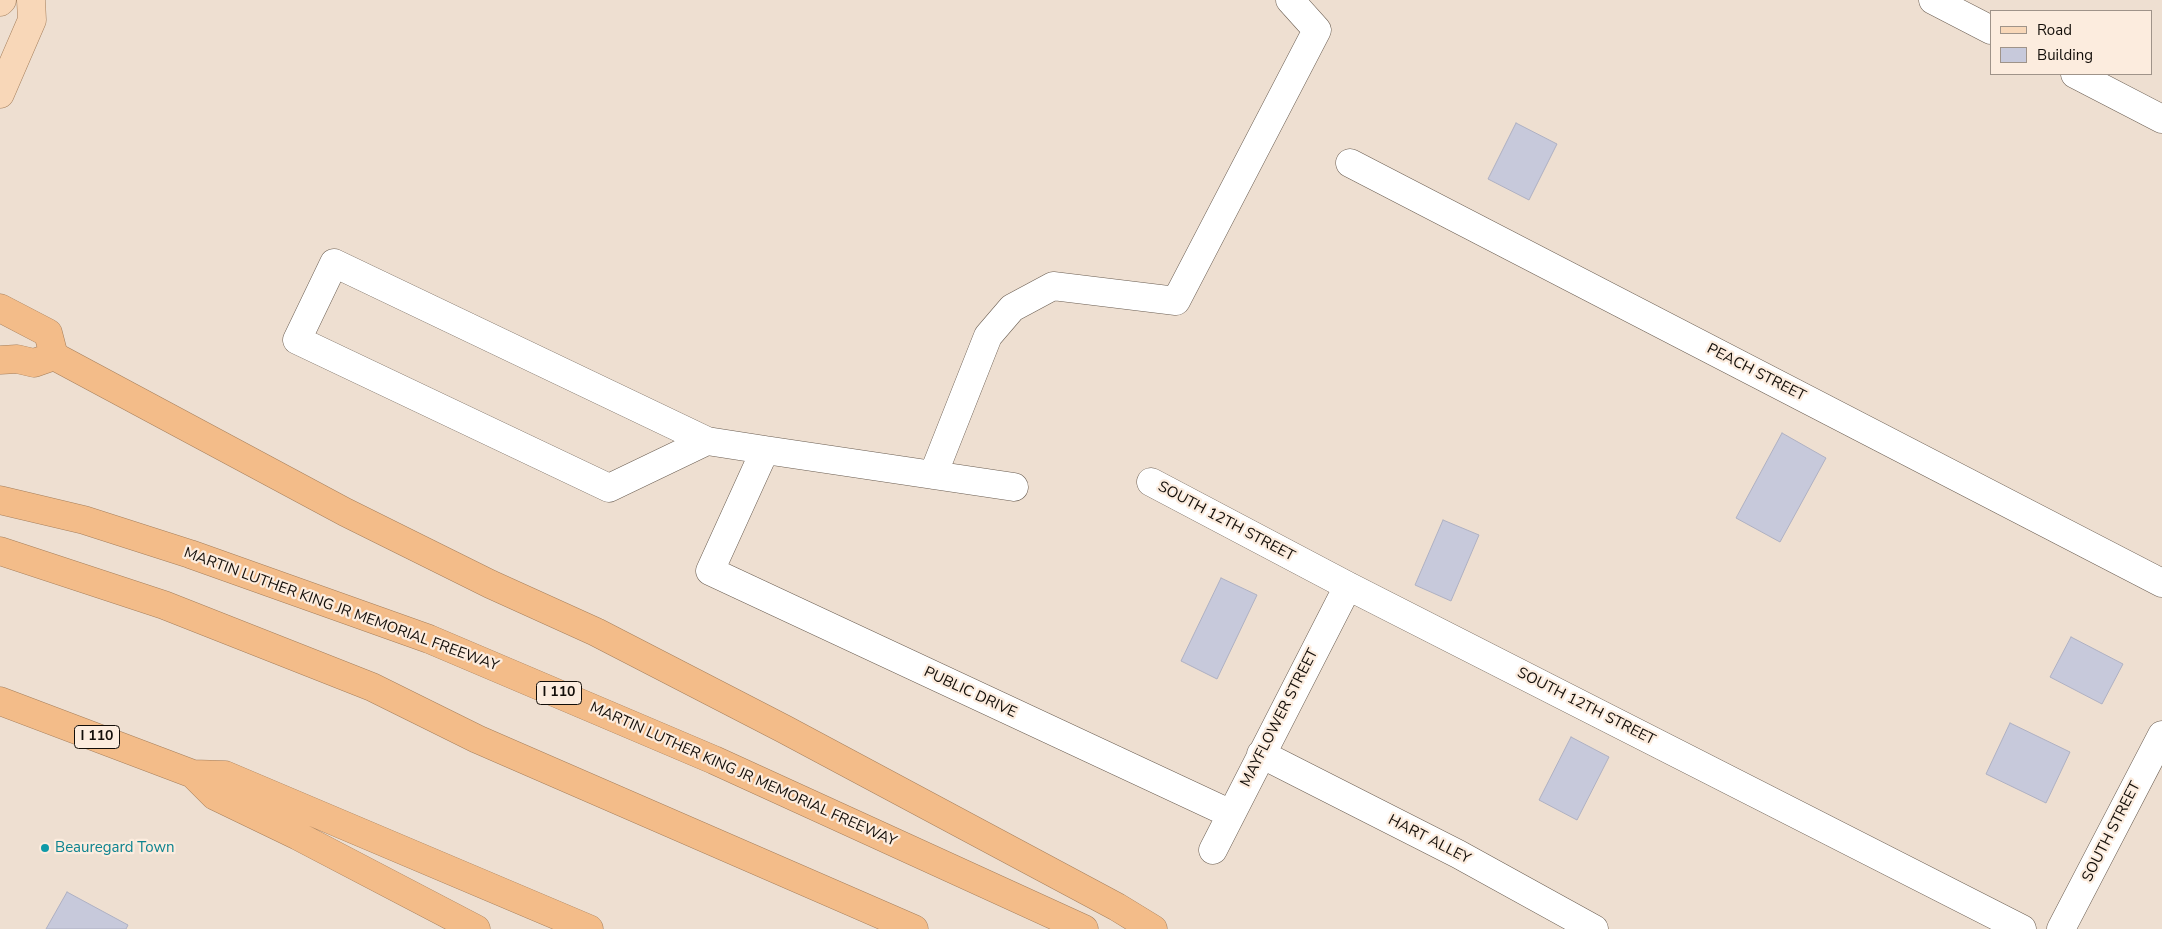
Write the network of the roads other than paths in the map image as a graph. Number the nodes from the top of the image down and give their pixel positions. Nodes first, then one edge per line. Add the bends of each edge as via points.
1 (32, 0) edge
2 (1290, 0) edge
3 (1933, 0) edge
4 (1990, 29) edge
5 (2077, 75) edge
6 (0, 94) edge
7 (2162, 119) edge
8 (1350, 163) dead end
9 (0, 308) edge
10 (54, 356) junction
11 (0, 360) edge
12 (707, 441) junction
13 (765, 450) junction
14 (933, 475) junction
15 (1151, 482) dead end
16 (1014, 487) dead end
17 (8, 501) edge
18 (2, 551) edge
19 (2162, 583) edge
20 (1348, 586) junction
21 (0, 701) edge
22 (2161, 740) edge
23 (1261, 754) junction
24 (220, 786) junction
25 (1231, 814) junction
26 (1213, 850) dead end
27 (476, 929) edge
28 (589, 929) edge
29 (914, 929) edge
30 (1084, 929) edge
31 (1153, 929) edge
32 (1594, 929) edge
33 (2022, 929) edge
34 (2061, 929) edge

1 - 6 main road via 32,20
2 - 14 street via 1316,30 1176,301 1053,286 1012,308 988,336
3 - 4 street
5 - 7 street
8 - 19 street, PEACH STREET
9 - 10 highway via 48,334
10 - 11 highway via 34,363
10 - 31 highway via 345,512 490,584 605,636 784,729
12 - 12 street via 334,263 297,340 609,488
12 - 13 street
13 - 14 street
13 - 25 street, PUBLIC DRIVE via 710,571
14 - 16 street
15 - 20 street, SOUTH 12TH STREET
17 - 30 highway, MARTIN LUTHER KING JR MEMORIAL FREEWAY / I 110 via 84,520 190,554 429,639 714,760
18 - 29 highway via 164,605 372,687 477,739
20 - 23 street, MAYFLOWER STREET
20 - 33 street, SOUTH 12TH STREET
21 - 24 highway, I 110
22 - 34 street, SOUTH STREET
23 - 25 street, MAYFLOWER STREET
23 - 32 street, HART ALLEY via 1458,854
24 - 27 highway via 298,836
24 - 28 highway
25 - 26 street, MAYFLOWER STREET

